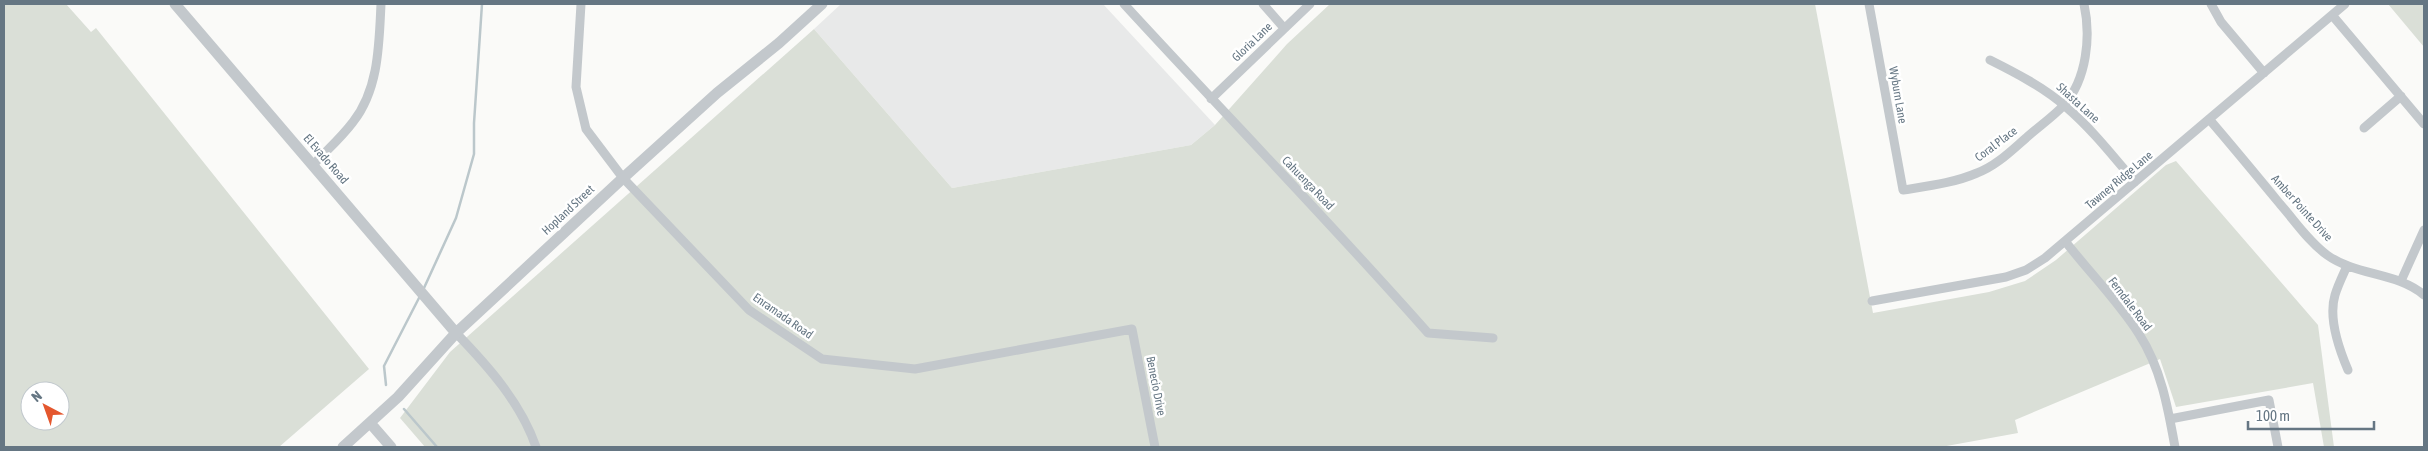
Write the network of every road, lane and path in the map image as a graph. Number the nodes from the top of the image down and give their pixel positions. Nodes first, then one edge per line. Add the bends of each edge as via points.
1 (175, 4) edge
2 (382, 4) edge
3 (581, 4) edge
4 (822, 4) edge
5 (1124, 4) edge
6 (1263, 4) edge
7 (1310, 4) edge
8 (1869, 4) edge
9 (2084, 4) edge
10 (2211, 4) edge
11 (2345, 4) edge
12 (2332, 15) junction
13 (1284, 28) junction
14 (1990, 60) dead end
15 (2264, 73) junction
16 (2401, 96) junction
17 (1211, 99) junction
18 (2064, 105) junction
19 (2209, 119) junction
20 (2424, 124) edge
21 (2364, 128) dead end
22 (313, 165) junction
23 (623, 178) junction
24 (2135, 182) junction
25 (1903, 190) joint
26 (2424, 230) edge
27 (2065, 241) junction
28 (2347, 266) junction
29 (2400, 280) junction
30 (2424, 295) edge
31 (1872, 301) dead end
32 (1132, 328) joint
33 (456, 333) junction
34 (1493, 338) dead end
35 (2348, 370) dead end
36 (2170, 419) junction
37 (371, 424) junction
38 (344, 447) edge
39 (391, 447) edge
40 (536, 447) edge
41 (1155, 447) edge
42 (2175, 447) edge
43 (2278, 447) edge

1 - 22 street, El Evado Road
2 - 22 street via 378,54 370,92 354,122
3 - 23 street, Enramada Road via 576,87 579,106 586,129
4 - 23 street, Hopland Street
5 - 17 street, Cahuenga Road
6 - 13 street
7 - 13 street, Gloria Lane
8 - 25 street, Wyburn Lane
9 - 18 street via 2087,44 2075,87
10 - 15 street via 2221,22
11 - 12 street, Tawney Ridge Lane
12 - 15 street, Tawney Ridge Lane
12 - 16 street
13 - 17 street, Gloria Lane
14 - 18 street, Shasta Lane via 2030,81
15 - 19 street, Tawney Ridge Lane
16 - 20 street
16 - 21 street
17 - 34 street, Cahuenga Road via 1345,239 1428,333
18 - 24 street, Shasta Lane
18 - 25 street, Coral Place via 1979,173
19 - 24 street, Tawney Ridge Lane
19 - 28 street, Amber Pointe Drive via 2308,237 2327,255
22 - 33 street, El Evado Road
23 - 32 street, Enramada Road via 749,310 822,359 914,368
23 - 33 street, Hopland Street
24 - 27 street, Tawney Ridge Lane
26 - 29 street
27 - 31 street, Tawney Ridge Lane via 2026,270 2006,277
27 - 36 street, Ferndale Road via 2140,335 2162,386
28 - 29 street, Amber Pointe Drive
28 - 35 street via 2335,296 2333,314 2340,352
29 - 30 street, Amber Pointe Drive
32 - 41 street, Benecio Drive
33 - 37 street, Hopland Street
33 - 40 street via 511,399
36 - 42 street, Ferndale Road
36 - 43 street via 2269,400
37 - 38 street, Hopland Street
37 - 39 street

